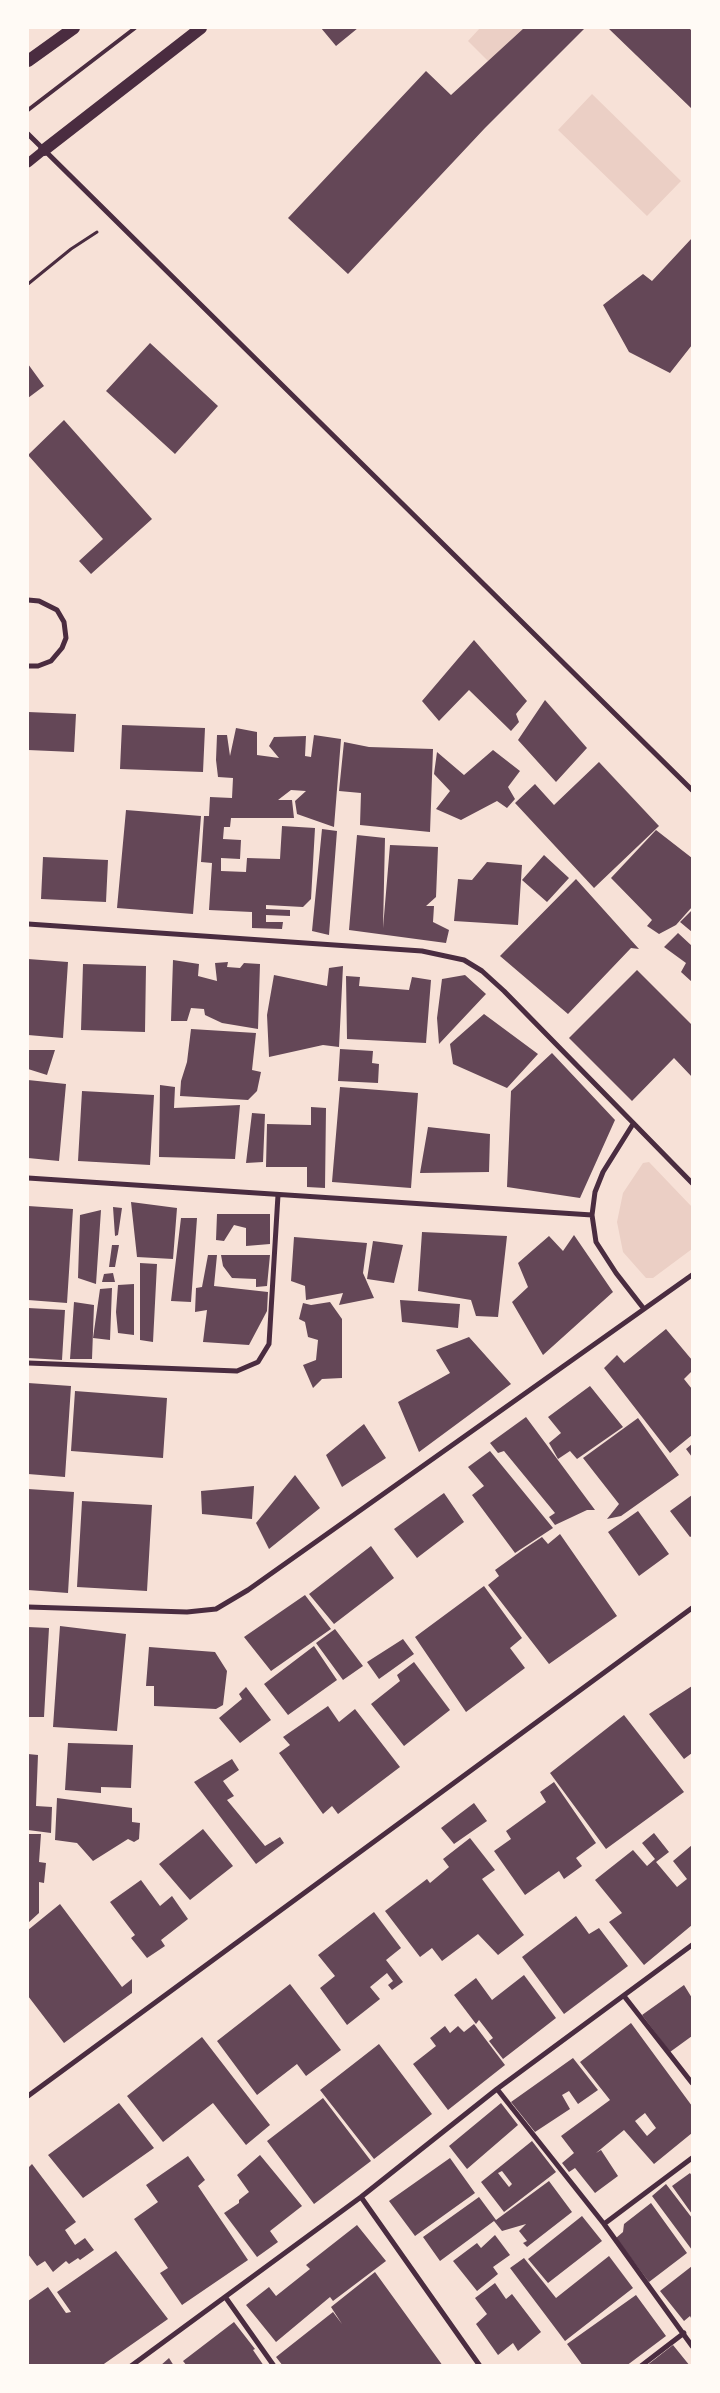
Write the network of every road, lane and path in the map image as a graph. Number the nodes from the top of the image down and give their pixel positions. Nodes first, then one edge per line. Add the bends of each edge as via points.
1 (74, 28) edge
2 (135, 28) edge
3 (201, 28) edge
4 (28, 61) edge
5 (28, 110) edge
6 (28, 134) edge
7 (44, 150) junction
8 (28, 163) edge
9 (114, 220) junction
10 (28, 284) edge
11 (28, 600) edge
12 (28, 666) edge
13 (692, 790) edge
14 (28, 924) edge
15 (633, 1124) junction
16 (28, 1178) edge
17 (692, 1184) edge
18 (278, 1195) junction
19 (592, 1215) junction
20 (692, 1275) edge
21 (644, 1309) junction
22 (28, 1363) edge
23 (28, 1607) edge
24 (692, 1608) edge
25 (692, 1945) edge
26 (624, 1996) junction
27 (692, 2083) edge
28 (497, 2089) junction
29 (28, 2096) edge
30 (692, 2158) edge
31 (361, 2197) junction
32 (604, 2224) junction
33 (226, 2298) junction
34 (684, 2334) junction
35 (692, 2346) edge
36 (131, 2366) edge
37 (274, 2366) edge
38 (480, 2366) edge
39 (641, 2366) edge

1 - 4 main road
2 - 5 lane
3 - 7 main road
6 - 7 street
7 - 8 street
7 - 9 street
9 - 10 path
9 - 13 street
11 - 12 street via 39,600 57,610 64,622 66,638 51,661
14 - 15 street via 422,950 464,960 504,991
15 - 17 street
15 - 19 street via 603,1172 595,1192
16 - 18 street
18 - 19 street
18 - 22 street via 270,1344 258,1362 237,1371
19 - 21 street via 596,1242 603,1256
20 - 21 street
21 - 23 street via 216,1610
24 - 29 street
25 - 26 street
26 - 27 street
26 - 28 street
28 - 31 street
28 - 32 street
30 - 32 street
31 - 33 street
31 - 38 street
32 - 34 street
33 - 36 street
33 - 37 street
34 - 35 street
34 - 39 street

